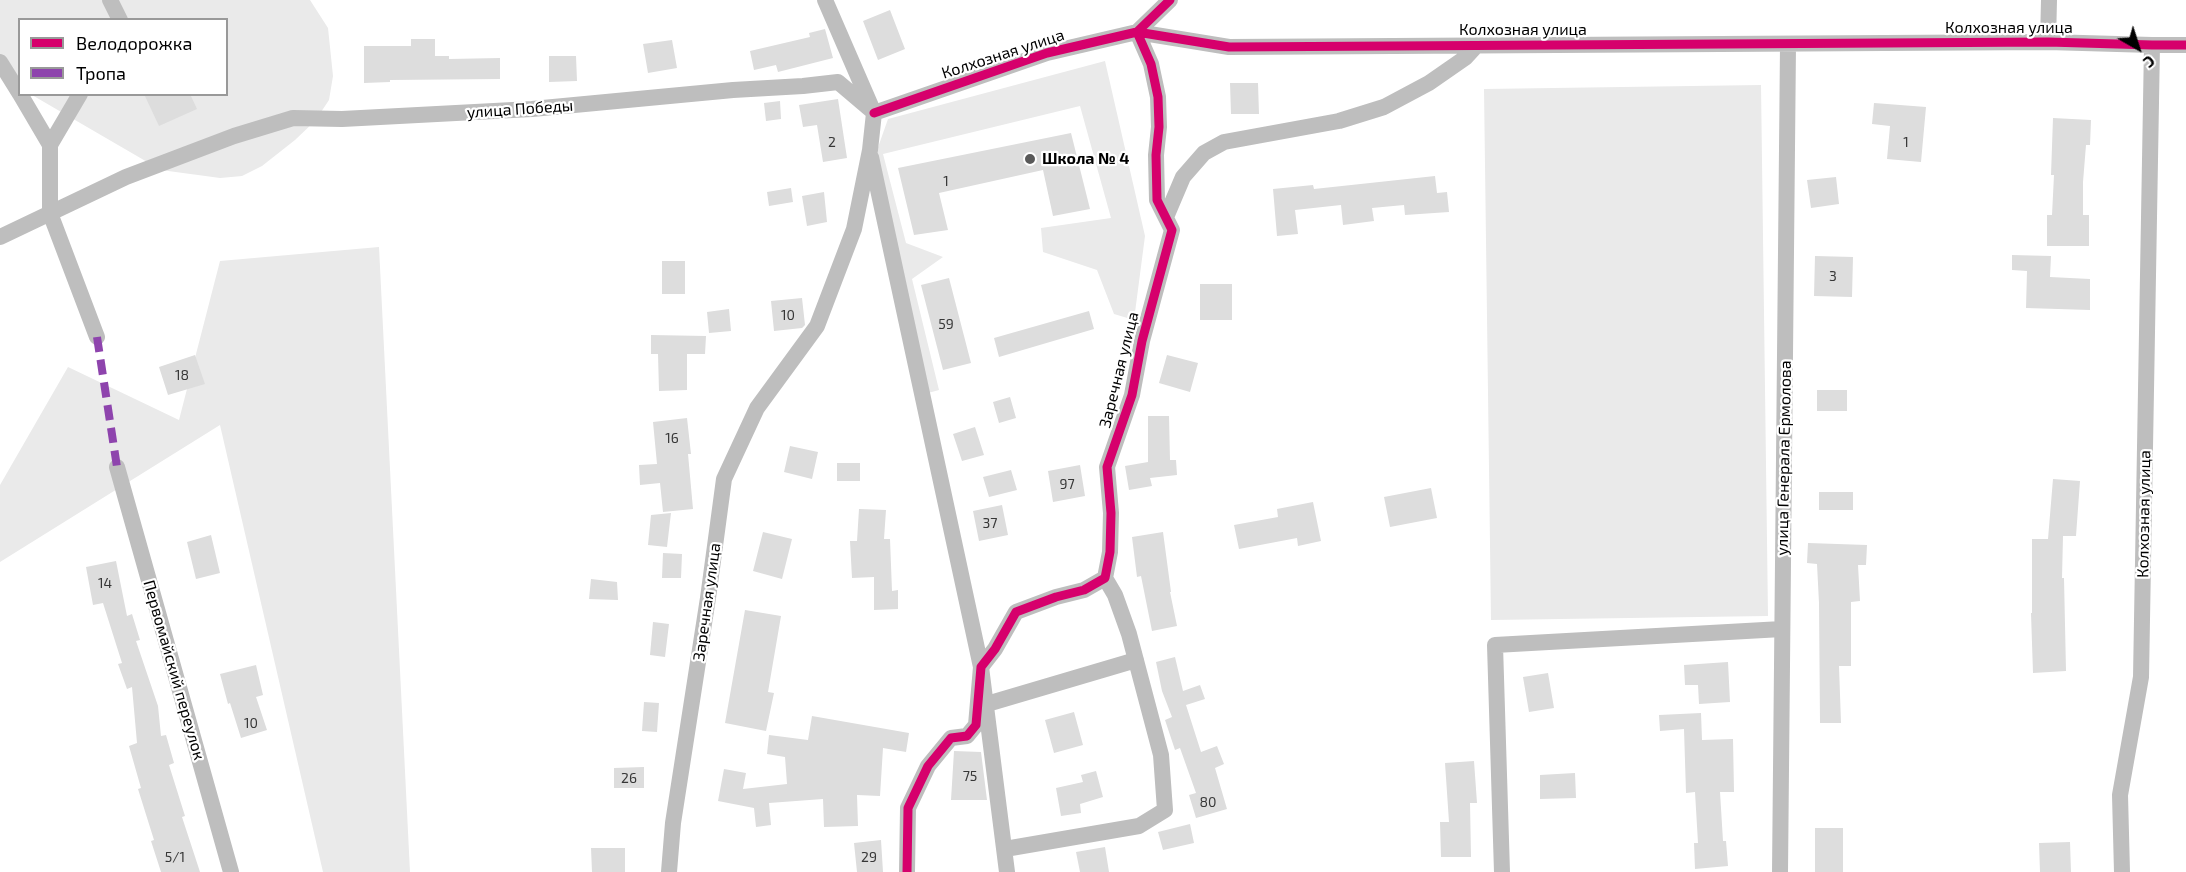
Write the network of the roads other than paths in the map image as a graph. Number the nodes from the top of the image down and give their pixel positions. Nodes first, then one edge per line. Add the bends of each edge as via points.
1 (110, 0) edge
2 (825, 0) edge
3 (1170, 0) edge
4 (2049, 0) edge
5 (119, 18) edge
6 (1137, 32) junction
7 (2048, 42) junction
8 (1788, 45) junction
9 (2152, 45) junction
10 (2186, 45) edge
11 (1476, 46) junction
12 (0, 62) edge
13 (18, 91) edge
14 (21, 96) edge
15 (79, 96) edge
16 (874, 113) junction
17 (50, 144) junction
18 (870, 150) junction
19 (50, 213) junction
20 (1166, 217) junction
21 (0, 237) edge
22 (97, 337) dead end
23 (117, 467) dead end
24 (1105, 578) junction
25 (1782, 629) junction
26 (1136, 660) junction
27 (981, 667) junction
28 (987, 704) junction
29 (1005, 849) junction
30 (231, 872) edge
31 (669, 872) edge
32 (907, 872) edge
33 (1007, 872) edge
34 (1502, 872) edge
35 (1780, 872) edge
36 (2122, 872) edge

1 - 5 street
2 - 16 street
3 - 6 street
4 - 7 street
6 - 11 street, Колхозная улица via 1229,46
6 - 16 street, Колхозная улица via 1047,53
6 - 20 street, Заречная улица via 1151,64 1158,97 1157,200
7 - 8 street, Колхозная улица
7 - 9 street, Колхозная улица
8 - 11 street, Колхозная улица
8 - 25 street, улица Генерала Ермолова
9 - 10 street, Колхозная улица
9 - 36 street, Колхозная улица via 2141,677 2120,795
11 - 20 street via 1429,83 1384,107 1339,121 1224,142 1204,153 1183,177
12 - 13 street
14 - 17 street
15 - 17 street
16 - 18 street, Заречная улица
16 - 19 street, улица Победы via 838,82 532,109 293,118 126,177
17 - 19 street
18 - 27 street, Заречная улица
18 - 31 street, Заречная улица via 854,229 817,326 757,408 724,479
19 - 21 street, улица Победы
19 - 22 street
20 - 24 street, Заречная улица via 1172,230 1142,341 1132,395 1107,467 1111,513
23 - 30 street, Первомайский переулок
24 - 26 street via 1130,633
24 - 27 street via 1084,590 1016,612
25 - 34 street via 1495,645
25 - 35 street, улица Генерала Ермолова
26 - 28 street
26 - 29 street via 1161,754 1165,810 1139,825
27 - 28 street, Заречная улица
27 - 32 street, Заречная улица via 976,725 967,736 951,738 928,766 908,808
28 - 29 street, Заречная улица
29 - 33 street, Заречная улица

